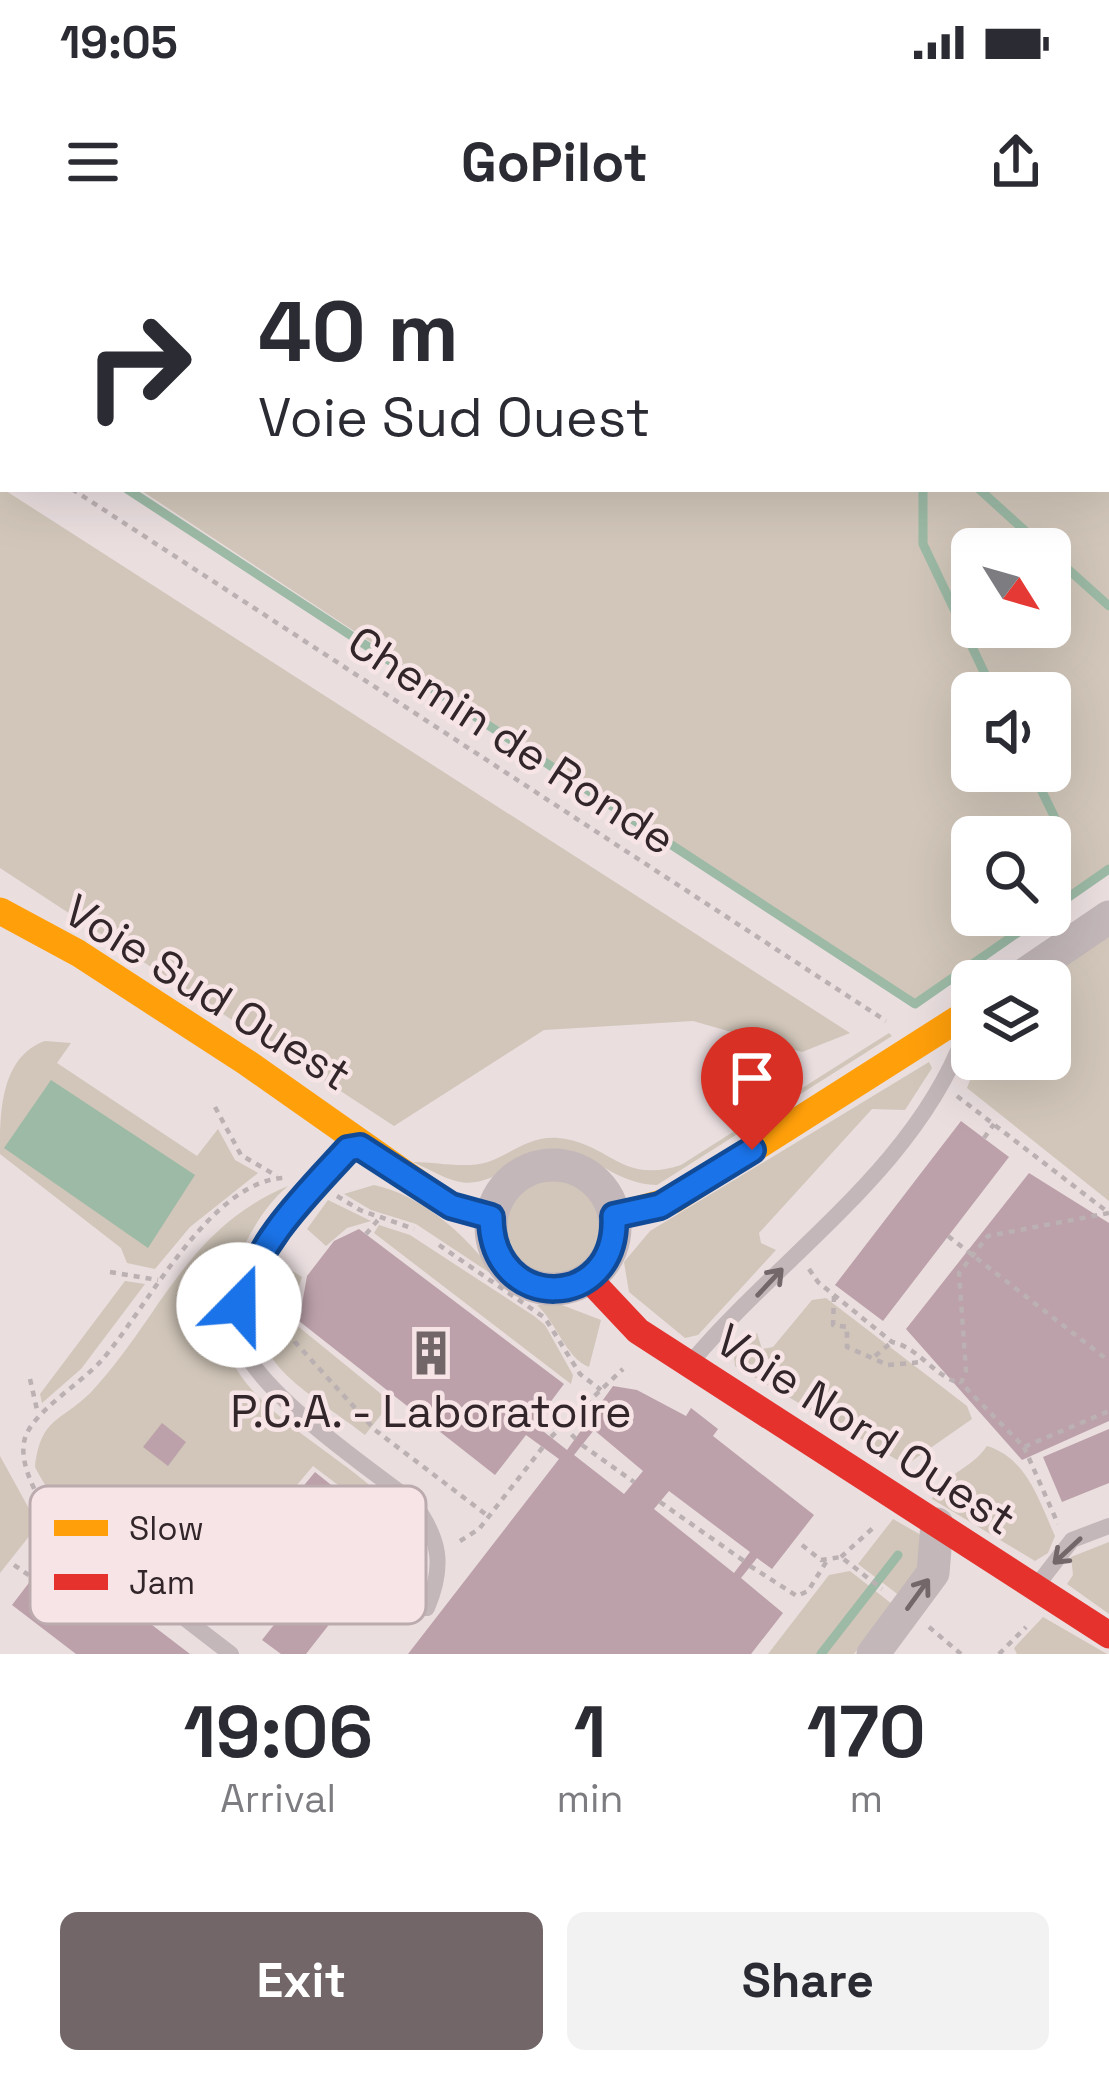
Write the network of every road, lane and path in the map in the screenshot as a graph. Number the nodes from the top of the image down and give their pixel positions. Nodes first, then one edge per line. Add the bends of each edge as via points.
1 (77, 492) edge
2 (0, 911) edge
3 (1109, 916) edge
4 (1045, 960) edge
5 (86, 985) dead end
6 (951, 1024) edge
7 (910, 1050) junction
8 (244, 1070) junction
9 (951, 1070) edge
10 (945, 1086) junction
11 (215, 1107) dead end
12 (994, 1124) junction
13 (984, 1138) dead end
14 (354, 1148) junction
15 (280, 1178) junction
16 (297, 1180) dead end
17 (336, 1196) dead end
18 (1107, 1211) edge
19 (614, 1216) junction
20 (491, 1217) junction
21 (380, 1218) junction
22 (416, 1230) dead end
23 (365, 1234) dead end
24 (948, 1236) dead end
25 (435, 1243) dead end
26 (974, 1254) junction
27 (110, 1272) dead end
28 (158, 1280) junction
29 (589, 1280) junction
30 (857, 1302) dead end
31 (301, 1310) dead end
32 (852, 1310) junction
33 (892, 1342) junction
34 (874, 1356) junction
35 (925, 1361) junction
36 (1109, 1361) edge
37 (688, 1365) junction
38 (30, 1379) dead end
39 (961, 1383) junction
40 (1109, 1411) edge
41 (38, 1414) junction
42 (562, 1425) junction
43 (551, 1437) dead end
44 (576, 1439) dead end
45 (582, 1445) dead end
46 (544, 1447) dead end
47 (1024, 1447) junction
48 (1054, 1481) dead end
49 (634, 1482) dead end
50 (33, 1486) edge
51 (393, 1486) edge
52 (1042, 1486) junction
53 (660, 1502) dead end
54 (885, 1512) dead end
55 (488, 1516) junction
56 (426, 1521) edge
57 (937, 1524) junction
58 (1109, 1526) edge
59 (1065, 1541) dead end
60 (802, 1545) dead end
61 (440, 1553) junction
62 (841, 1557) junction
63 (828, 1559) junction
64 (14, 1565) dead end
65 (30, 1576) edge
66 (1036, 1588) junction
67 (885, 1591) dead end
68 (427, 1608) dead end
69 (916, 1616) dead end
70 (1030, 1622) dead end
71 (192, 1624) edge
72 (1109, 1635) edge
73 (231, 1654) edge
74 (873, 1654) edge
75 (962, 1654) edge
76 (999, 1654) edge

1 - 7 path, Chemin de Ronde via 898,1028
2 - 8 street, Voie Sud Ouest via 78,953
3 - 4 street
5 - 8 lane via 228,1071
6 - 7 street
7 - 19 street via 673,1200
8 - 14 street, Voie Sud Ouest via 355,1134
9 - 10 lane
10 - 12 path
37 -> 10 lane
11 - 15 path via 241,1155
12 - 13 path
12 - 18 path
14 - 20 street, Voie Sud Ouest via 451,1206
14 - 51 lane via 260,1253 239,1305 238,1334 256,1370
15 - 16 path
15 - 28 path via 216,1216
17 - 21 path
18 - 26 path via 988,1236
19 - 20 street via 590,1176 544,1165 504,1188
19 - 29 street via 610,1252
20 - 29 street via 498,1257 527,1284 547,1290
21 - 22 path
21 - 23 path
24 - 26 path
25 - 42 path via 545,1318 580,1374 602,1390
26 - 36 path
26 - 39 path via 958,1273
27 - 28 path
28 - 41 path via 102,1359
29 - 37 street, Voie Nord Ouest via 638,1331
30 - 32 path
31 - 55 path via 291,1337 311,1360 375,1430
32 - 33 path
32 - 34 path via 834,1296 833,1325 847,1327 847,1347
33 - 34 path
33 - 35 path
34 - 35 path via 896,1366
35 - 39 path
37 - 57 street, Voie Nord Ouest
38 - 41 path
39 - 47 path
40 - 47 path
41 - 50 path via 24,1439
42 - 43 path
42 - 44 path
45 - 49 path
46 - 55 path
47 - 52 path
48 - 52 path
52 - 59 path
53 - 63 path via 797,1596
54 - 62 path
55 - 61 path
56 - 61 lane
57 - 66 street, Voie Nord Ouest
74 -> 57 street via 933,1573
58 -> 66 lane via 1072,1540
60 - 63 path
61 - 68 lane
62 - 63 path
62 - 67 path
64 - 65 path
66 - 72 street, Voie Nord Ouest
69 - 75 path
70 - 76 path
71 - 73 lane

